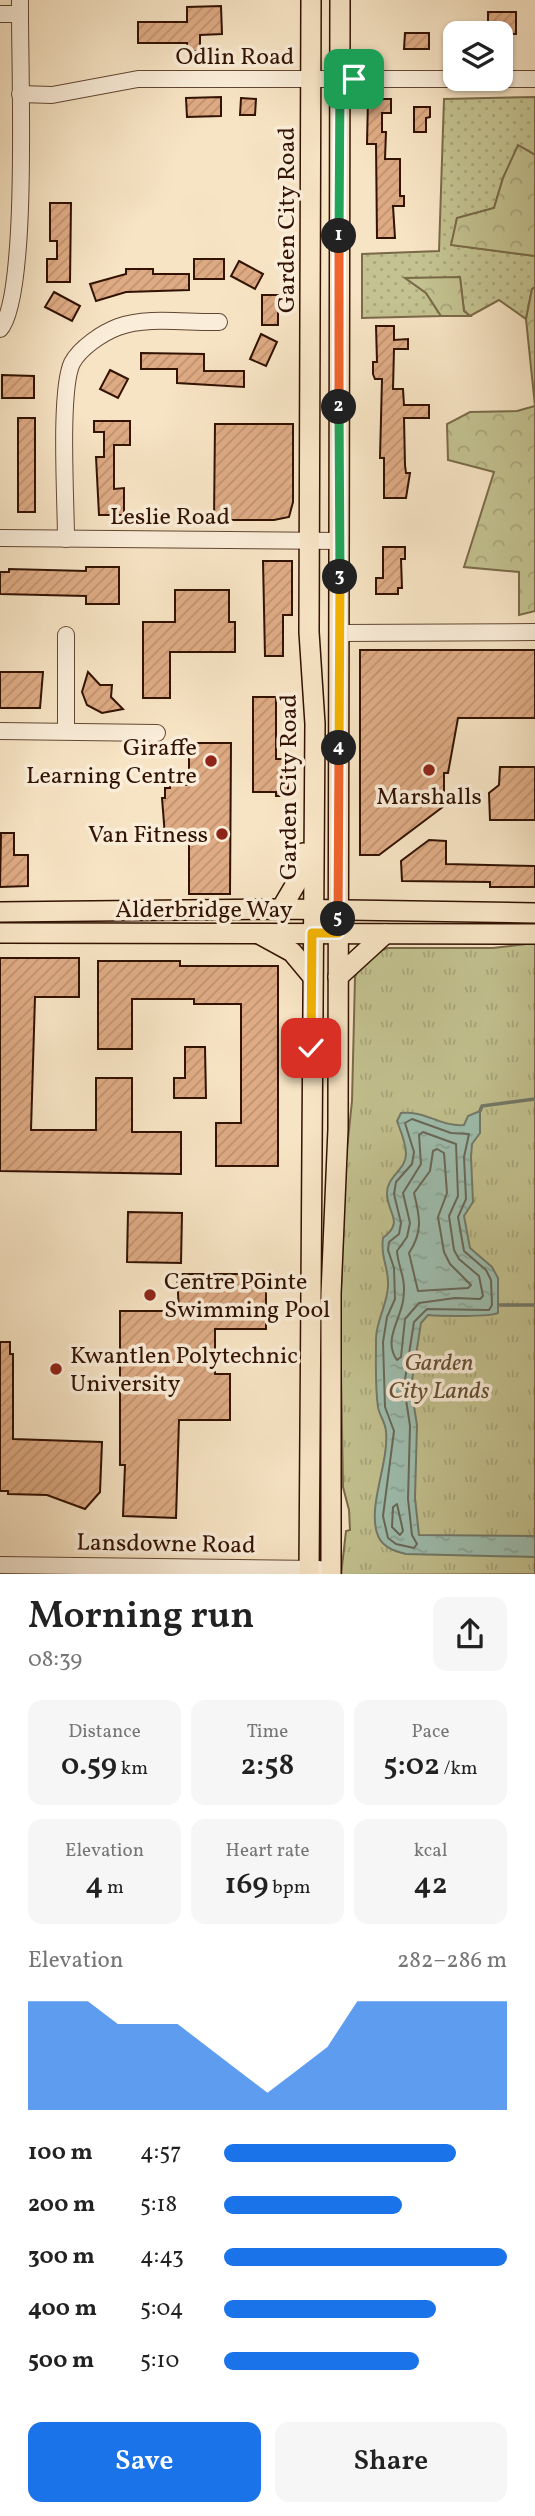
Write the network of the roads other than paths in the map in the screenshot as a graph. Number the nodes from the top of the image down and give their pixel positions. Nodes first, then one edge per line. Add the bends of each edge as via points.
1 (311, 0) edge
2 (340, 0) edge
3 (20, 7) edge
4 (0, 14) edge
5 (310, 79) junction
6 (340, 79) junction
7 (535, 79) edge
8 (20, 94) junction
9 (219, 322) dead end
10 (0, 329) edge
11 (0, 538) edge
12 (66, 539) junction
13 (309, 541) junction
14 (340, 541) junction
15 (535, 632) edge
16 (340, 633) junction
17 (66, 635) dead end
18 (310, 659) junction
19 (0, 731) edge
20 (66, 732) junction
21 (157, 733) dead end
22 (281, 909) junction
23 (313, 910) junction
24 (338, 910) junction
25 (0, 912) edge
26 (535, 913) edge
27 (255, 932) junction
28 (0, 933) edge
29 (312, 933) junction
30 (338, 933) junction
31 (385, 934) junction
32 (535, 934) edge
33 (312, 976) junction
34 (338, 977) junction
35 (0, 1565) edge
36 (309, 1571) edge
37 (330, 1574) edge

1 - 5 main road, Garden City Road
2 - 6 main road, Garden City Road
3 - 4 street
3 - 8 street
5 - 6 street, Odlin Road
5 - 8 street, Odlin Road via 138,79 52,95
5 - 13 main road, Garden City Road
6 - 7 street, Odlin Road
6 - 14 main road, Garden City Road
8 - 10 street via 16,281 7,322
9 - 12 street via 118,327 74,360 66,389
11 - 12 street, Leslie Road
12 - 13 street, Leslie Road
13 - 14 street, Leslie Road
13 - 18 main road, Garden City Road
14 - 16 main road, Garden City Road
15 - 16 street
16 - 24 main road, Garden City Road
17 - 20 street
18 - 22 main road via 303,720 301,875
18 - 23 main road, Garden City Road via 315,724
19 - 20 street
20 - 21 street
22 - 23 main road, Alderbridge Way
22 - 25 main road, Alderbridge Way
23 - 24 main road, Alderbridge Way
23 - 29 main road, Garden City Road
24 - 26 main road, Alderbridge Way
24 - 30 main road, Garden City Road
27 - 28 main road, Alderbridge Way
27 - 29 main road, Alderbridge Way
27 - 33 main road via 292,953
29 - 30 main road, Alderbridge Way
29 - 33 main road, Garden City Road
30 - 31 main road, Alderbridge Way
30 - 34 main road, Garden City Road
31 - 32 main road, Alderbridge Way
31 - 34 main road
33 - 36 main road, Garden City Road
34 - 37 main road, Garden City Road
35 - 36 street, Lansdowne Road
36 - 37 street, Lansdowne Road

